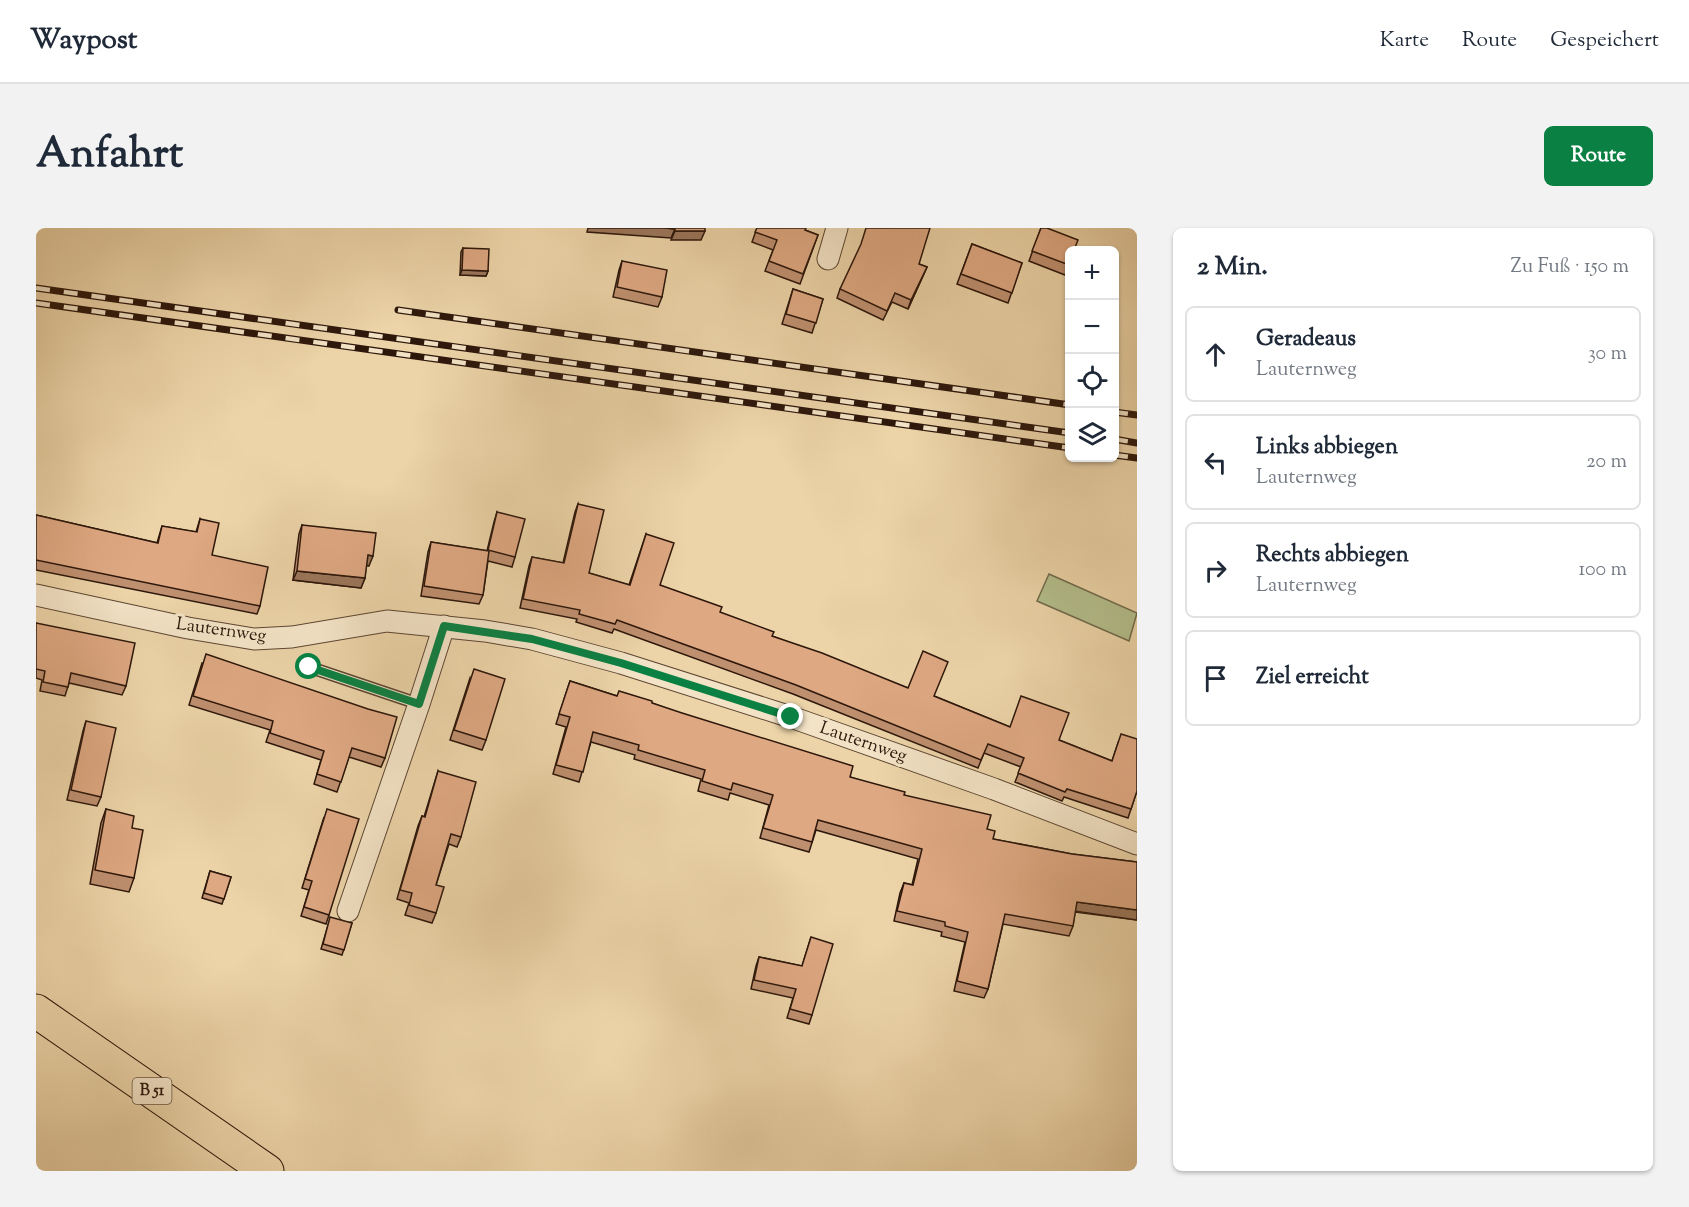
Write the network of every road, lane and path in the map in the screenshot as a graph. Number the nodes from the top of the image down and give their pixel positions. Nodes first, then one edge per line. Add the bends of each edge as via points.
1 (837, 228) edge
2 (828, 259) dead end
3 (36, 595) edge
4 (444, 626) junction
5 (309, 667) dead end
6 (419, 704) junction
7 (1137, 844) edge
8 (348, 911) dead end
9 (36, 1011) edge
10 (267, 1171) edge

1 - 2 street
3 - 4 street, Lauternweg via 254,639 292,637 387,621
4 - 6 street
4 - 7 street, Lauternweg via 532,639 791,717
5 - 6 lane
6 - 8 street
9 - 10 main road, B 51

